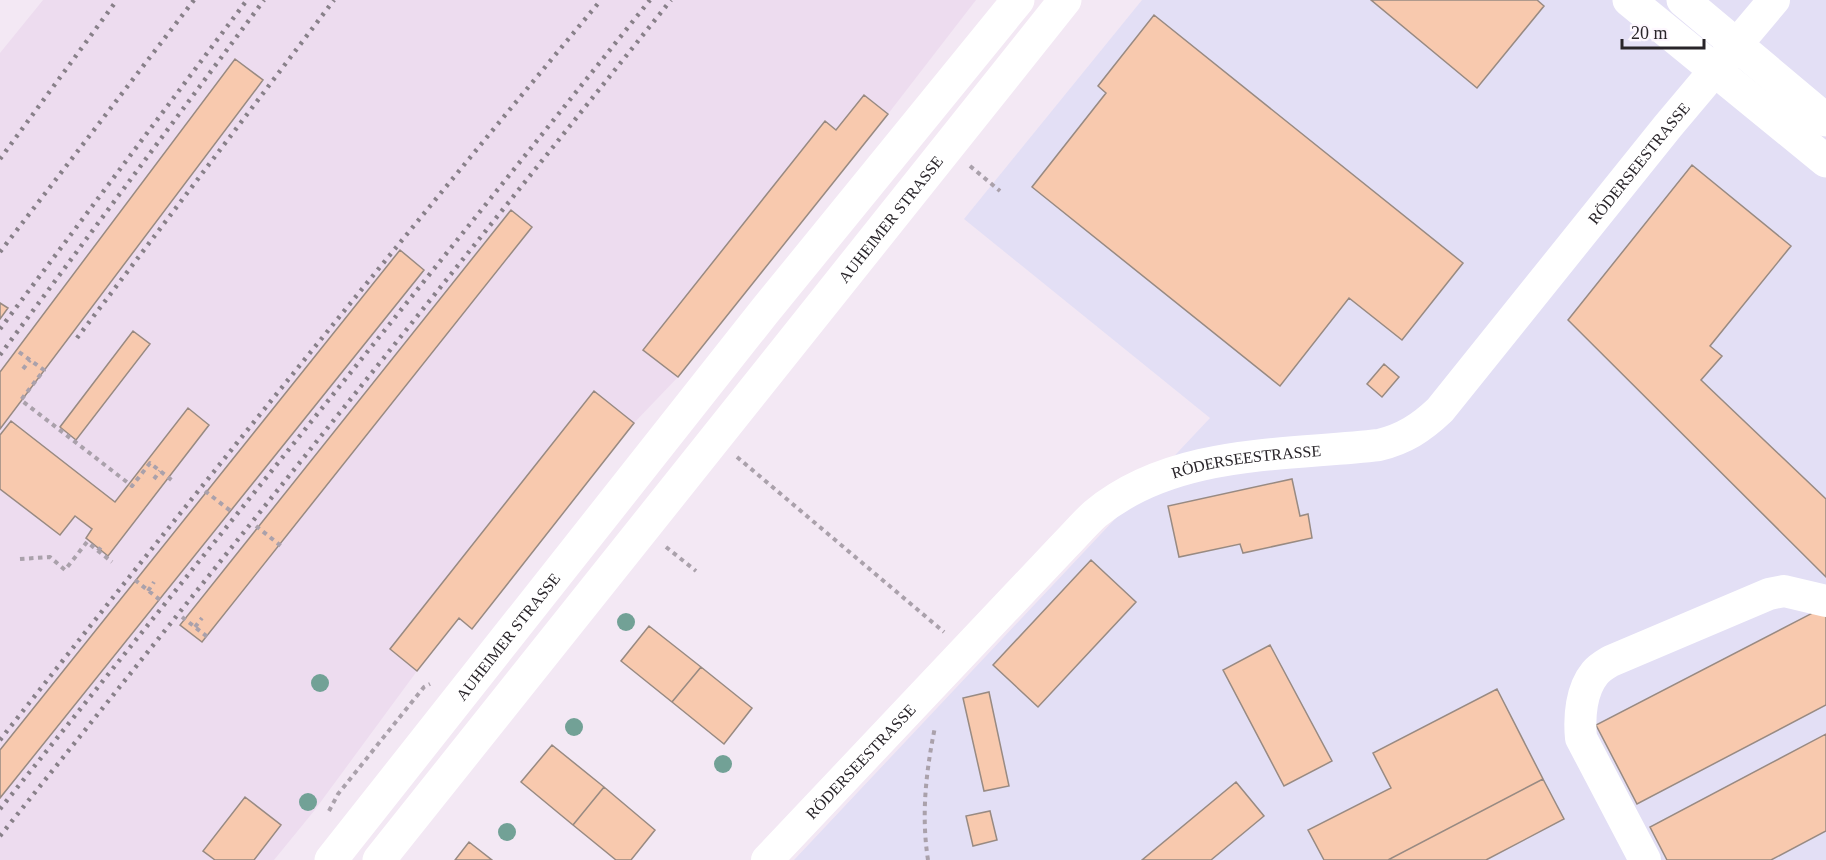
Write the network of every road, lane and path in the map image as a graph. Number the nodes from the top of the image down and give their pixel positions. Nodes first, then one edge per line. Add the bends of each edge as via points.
1 (1018, 0) edge
2 (1065, 0) edge
3 (1629, 0) edge
4 (1683, 0) edge
5 (1774, 0) edge
6 (1736, 46) junction
7 (1716, 72) junction
8 (1826, 120) edge
9 (948, 148) junction
10 (1826, 161) edge
11 (1000, 191) dead end
12 (19, 352) dead end
13 (30, 360) junction
14 (24, 369) dead end
15 (685, 412) junction
16 (715, 438) junction
17 (160, 471) junction
18 (154, 479) dead end
19 (174, 482) dead end
20 (205, 491) dead end
21 (231, 512) dead end
22 (256, 526) dead end
23 (268, 535) junction
24 (262, 541) dead end
25 (103, 544) dead end
26 (663, 544) dead end
27 (281, 546) dead end
28 (98, 551) junction
29 (20, 559) dead end
30 (112, 562) dead end
31 (696, 571) dead end
32 (135, 580) dead end
33 (154, 582) dead end
34 (148, 591) junction
35 (160, 600) dead end
36 (1826, 601) edge
37 (182, 617) dead end
38 (202, 618) dead end
39 (195, 627) junction
40 (209, 638) dead end
41 (959, 658) junction
42 (424, 687) dead end
43 (392, 716) dead end
44 (398, 721) junction
45 (404, 725) dead end
46 (935, 725) dead end
47 (338, 794) dead end
48 (331, 860) edge
49 (379, 860) edge
50 (767, 860) edge
51 (928, 860) edge
52 (1645, 860) edge

1 - 15 main road, AUHEIMER STRASSE
2 - 9 main road, AUHEIMER STRASSE
3 - 7 main road
4 - 6 main road
5 - 6 street, RÖDERSEESTRASSE
6 - 7 street, RÖDERSEESTRASSE
6 - 8 main road
7 - 10 main road
7 - 41 street, RÖDERSEESTRASSE via 1424,426 1397,441 1379,445 1222,460 1143,484 1096,514
9 - 11 path
9 - 16 main road, AUHEIMER STRASSE
12 - 13 path
13 - 14 path
13 - 17 path via 44,370 21,400 132,486 150,463
15 - 16 street
15 - 48 main road, AUHEIMER STRASSE
16 - 41 path via 947,634
16 - 49 main road, AUHEIMER STRASSE
17 - 18 path
17 - 19 path
20 - 21 path
22 - 23 path
23 - 24 path
23 - 27 path
25 - 28 path
26 - 31 path
28 - 29 path via 87,542 65,570 50,557
28 - 30 path
32 - 34 path
33 - 34 path
34 - 35 path
36 - 52 street via 1784,591 1769,594 1611,661 1596,672 1582,706 1581,738
37 - 39 path
38 - 39 path
39 - 40 path
41 - 50 street, RÖDERSEESTRASSE
42 - 44 path
43 - 44 path
44 - 45 path
44 - 47 path
46 - 51 path via 924,805

